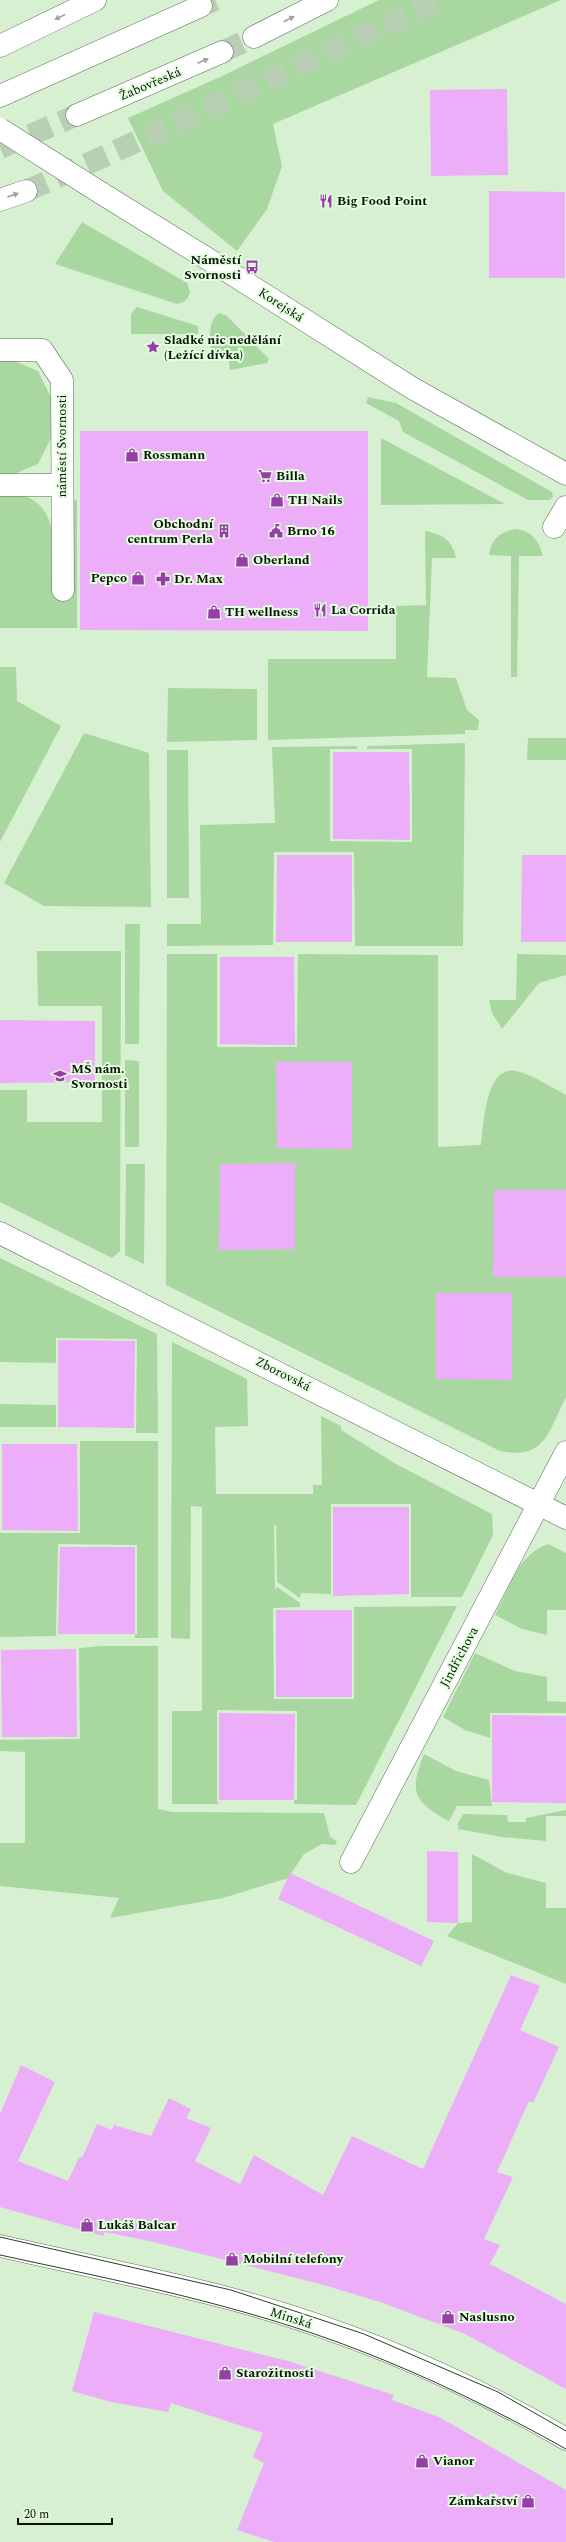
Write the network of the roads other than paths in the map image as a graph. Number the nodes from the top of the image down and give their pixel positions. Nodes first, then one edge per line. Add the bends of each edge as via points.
1 (95, 0) edge
2 (327, 0) edge
3 (202, 6) tunnel mouth
4 (254, 37) tunnel mouth
5 (0, 46) edge
6 (222, 52) tunnel mouth
7 (0, 96) edge
8 (77, 115) tunnel mouth
9 (0, 129) edge
10 (26, 191) tunnel mouth
11 (0, 200) edge
12 (0, 350) edge
13 (566, 474) edge
14 (0, 485) edge
15 (61, 485) junction
16 (566, 507) edge
17 (554, 527) dead end
18 (63, 590) dead end
19 (0, 1233) edge
20 (566, 1452) edge
21 (539, 1504) junction
22 (566, 1518) edge
23 (351, 1862) dead end
24 (0, 2246) edge
25 (566, 2439) edge

1 -> 5 main road
4 -> 2 main road
3 - 7 main road
8 -> 6 main road, Žabovřeská
9 - 13 main road, Korejská, bridge via 412,388
11 -> 10 main road
12 - 15 main road, náměstí Svornosti via 42,350 62,380
14 - 15 main road
15 - 18 main road, náměstí Svornosti
16 - 17 main road
19 - 21 main road, Zborovská
20 - 21 main road, Jindřichova
21 - 22 main road, Zborovská
21 - 23 main road, Jindřichova
24 - 25 main road, Minská via 236,2300 358,2340 442,2376

